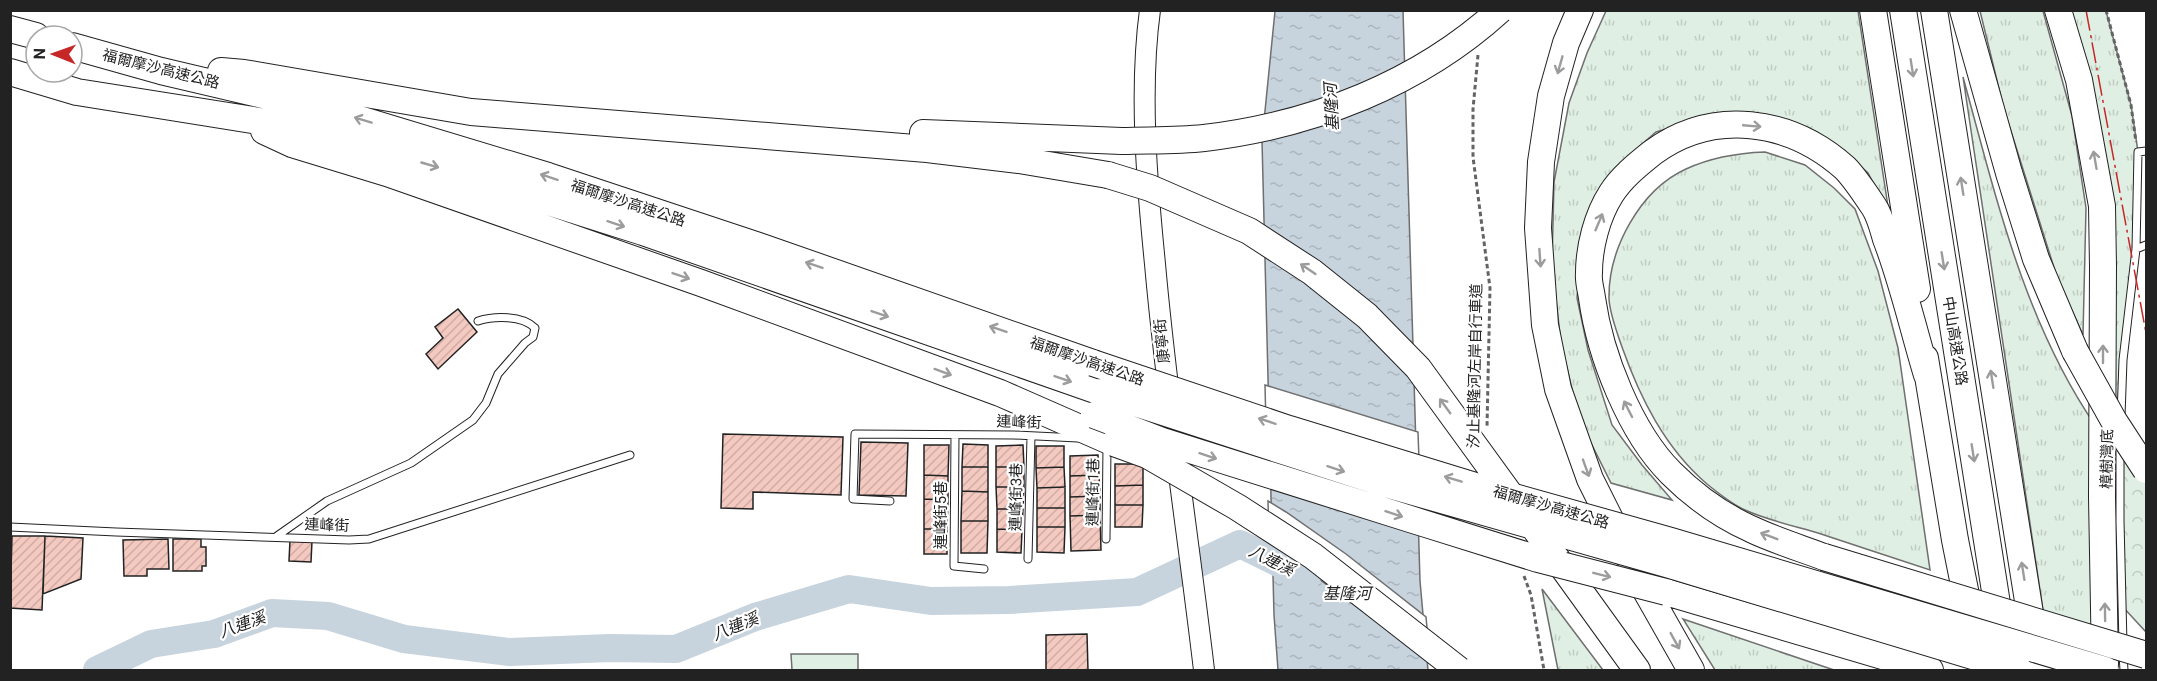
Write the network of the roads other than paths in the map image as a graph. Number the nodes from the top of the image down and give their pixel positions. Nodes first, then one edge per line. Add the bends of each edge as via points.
1 (1150, 10) edge
2 (1500, 10) edge
3 (1580, 10) edge
4 (1873, 10) edge
5 (1903, 10) edge
6 (1934, 10) edge
7 (1963, 10) edge
8 (2058, 10) edge
9 (84, 49) edge
10 (10, 72) edge
11 (205, 76) junction
12 (231, 116) junction
13 (791, 137) junction
14 (2146, 151) edge
15 (2146, 245) edge
16 (2136, 249) junction
17 (478, 321) dead end
18 (1927, 375) junction
19 (1000, 393) junction
20 (1097, 404) junction
21 (955, 435) junction
22 (1030, 436) junction
23 (1111, 445) junction
24 (630, 455) dead end
25 (1178, 468) junction
26 (2146, 470) edge
27 (890, 501) dead end
28 (10, 526) edge
29 (277, 536) junction
30 (1106, 539) dead end
31 (1028, 559) dead end
32 (984, 569) dead end
33 (2146, 655) edge
34 (1203, 663) edge
35 (1459, 670) edge
36 (1637, 670) edge
37 (1691, 670) edge
38 (1930, 670) edge
39 (1981, 670) edge
40 (2008, 670) edge
41 (2019, 670) edge
42 (2039, 670) edge
43 (2105, 670) edge
44 (2124, 670) edge

1 - 25 street, 康寧街 via 1145,111 1148,197
2 - 13 highway, bridge via 1474,34 1402,79 1336,109 1274,126 1203,138 1122,141 910,132
3 -> 37 highway via 1551,96 1541,162 1538,228 1545,325 1558,389 1590,479
4 - 18 highway
5 -> 40 highway, 中山高速公路
42 -> 6 highway, 中山高速公路
7 - 26 highway, bridge via 2036,259 2074,351
43 -> 8 highway via 2102,206 2079,80
9 - 11 highway, 福爾摩沙高速公路 via 161,71
10 - 12 highway, 福爾摩沙高速公路 via 77,92
11 - 13 highway via 244,73 471,112
43 -> 11 highway, 福爾摩沙高速公路, bridge via 1289,429 548,176
12 -> 19 highway via 292,144 387,173 689,279
12 -> 20 highway, 福爾摩沙高速公路 via 303,128 642,232
36 -> 13 highway, bridge via 1418,368 1367,316 1312,272 1249,231 1150,188 1108,175 1019,159
14 - 16 lane, 樟樹灣底 via 2138,152
15 - 16 lane
16 - 44 lane, 樟樹灣底 via 2121,397
17 - 29 lane via 511,319 529,322 535,328 533,337 498,374 486,403 473,420 411,463 327,501
33 -> 18 highway, bridge via 1824,557 1750,529 1712,507 1670,473 1641,434 1618,388 1596,329 1588,274 1595,231 1611,194 1635,166 1666,143 1696,130 1725,124 1756,125 1796,136 1817,147 1846,170 1875,209 1900,276
18 - 39 highway
19 - 20 highway
19 - 23 highway
20 -> 38 highway, bridge via 1162,441 1538,559 1666,592
20 -> 41 highway, 福爾摩沙高速公路, bridge via 1670,565
21 - 22 lane, 連峰街
21 - 27 lane, 連峰街 via 855,434 853,499
21 - 32 lane, 連峰街5巷 via 954,566
22 - 23 lane, 連峰街 via 1079,438
22 - 31 lane, 連峰街3巷
23 - 25 lane, 連峰街
23 - 30 lane, 連峰街1巷
23 - 35 highway, bridge via 1147,455 1313,556
24 - 29 lane, 連峰街 via 369,538
25 - 34 street, 康寧街
28 - 29 lane, 連峰街

